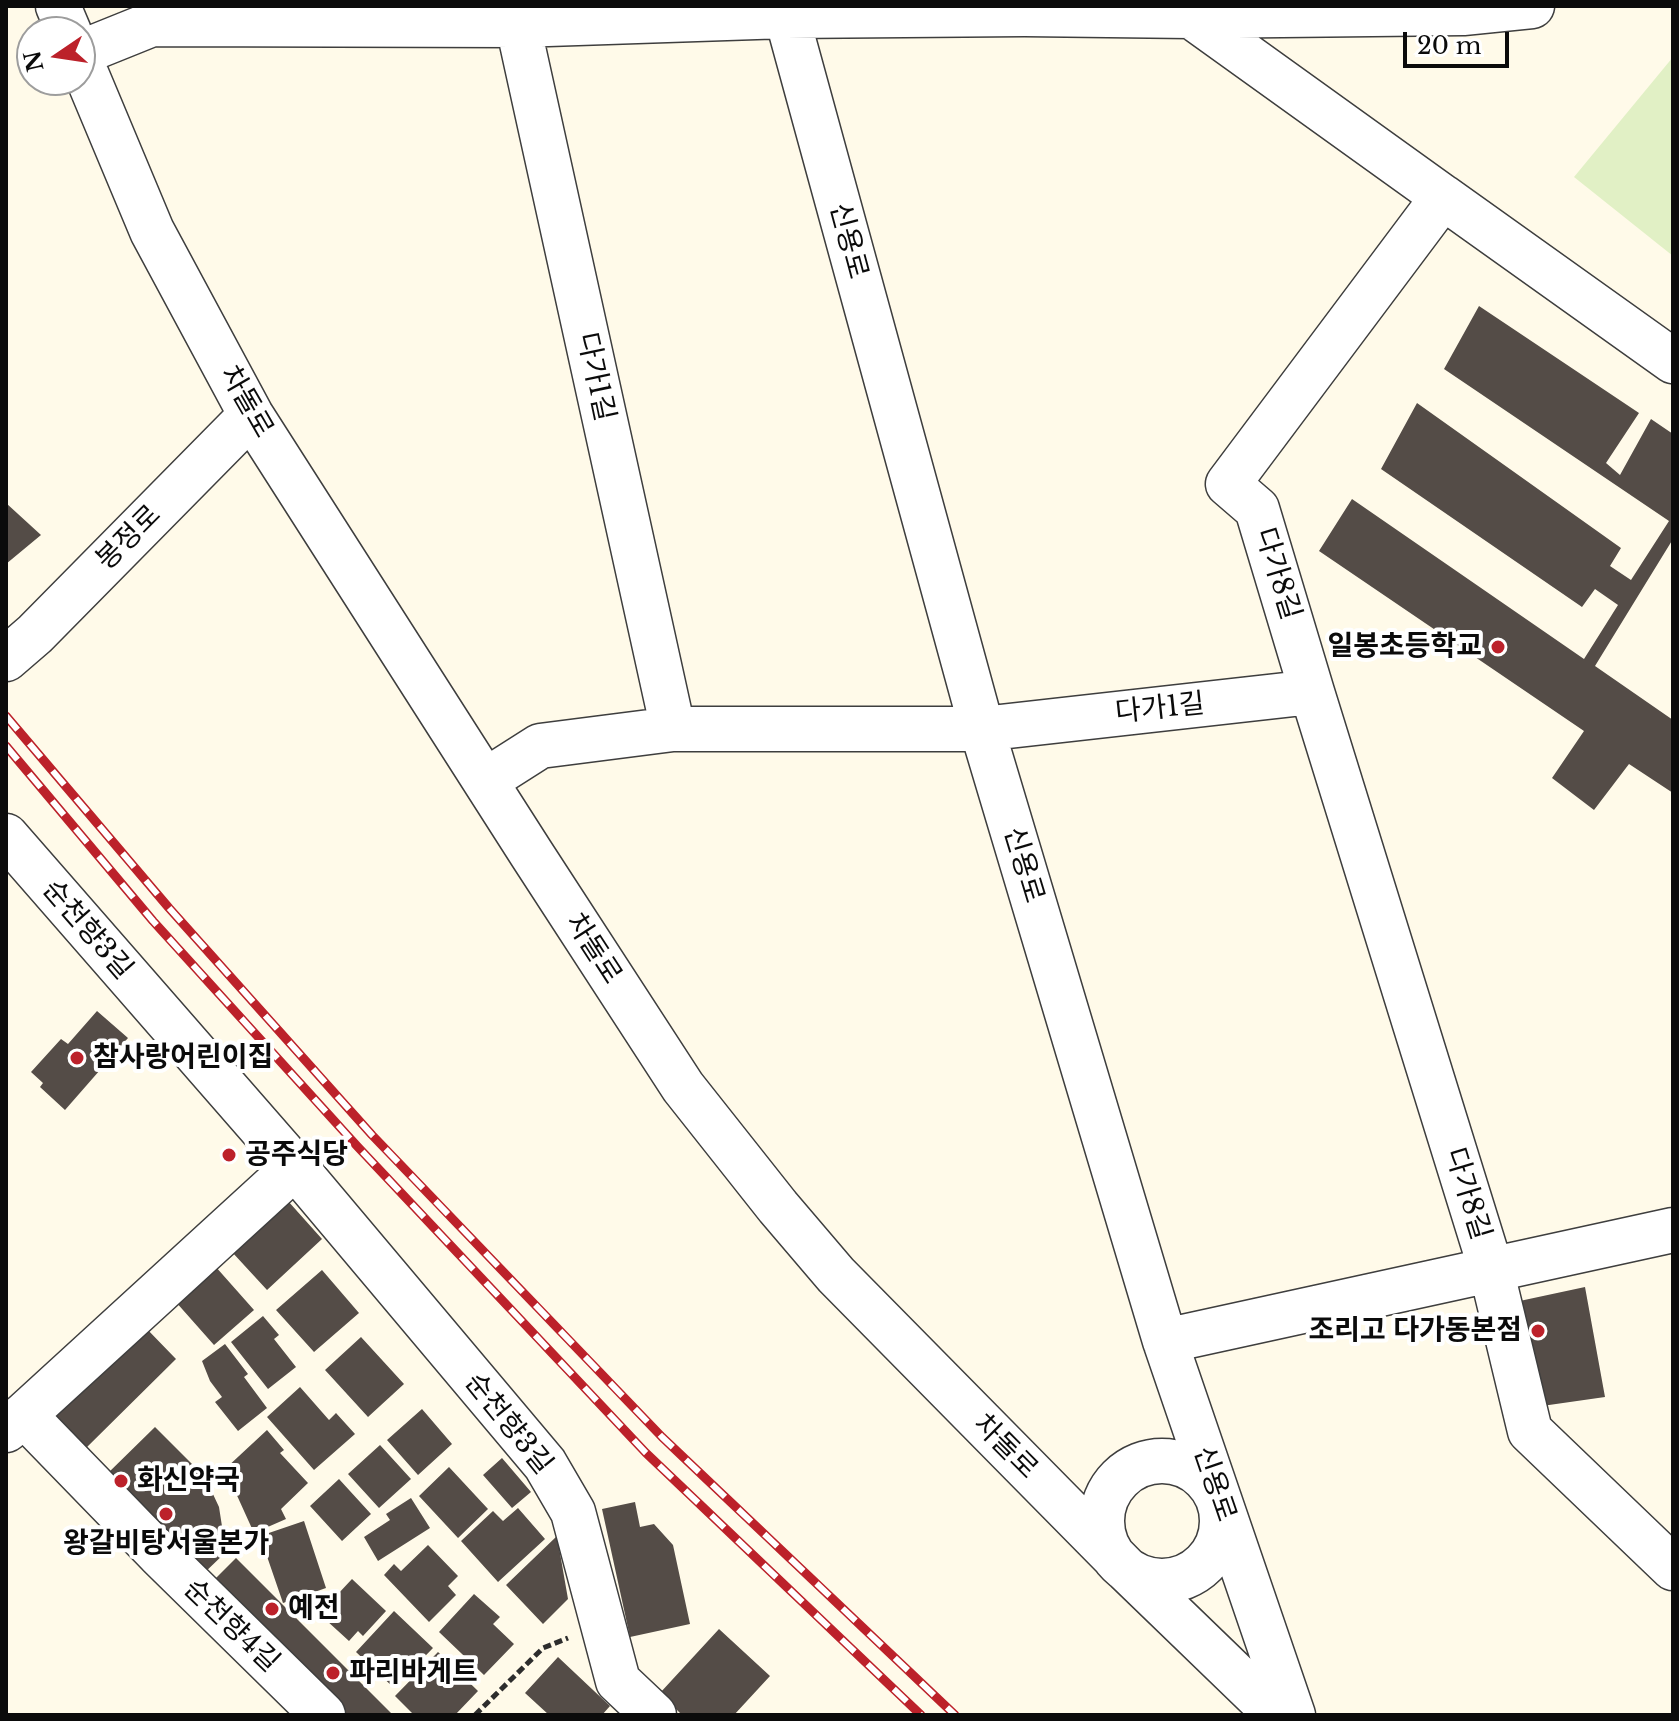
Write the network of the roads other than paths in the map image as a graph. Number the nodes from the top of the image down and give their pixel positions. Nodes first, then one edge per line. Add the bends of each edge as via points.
1 (1532, 6) edge
2 (1462, 9) edge
3 (785, 11) edge
4 (1189, 11) edge
5 (518, 25) junction
6 (96, 49) edge
7 (96, 95) edge
8 (1443, 197) junction
9 (1673, 361) edge
10 (251, 415) junction
11 (6, 659) edge
12 (1312, 692) junction
13 (673, 729) junction
14 (982, 729) junction
15 (485, 781) junction
16 (6, 836) edge
17 (295, 1167) junction
18 (1673, 1230) edge
19 (1491, 1269) junction
20 (1165, 1341) junction
21 (15, 1423) edge
22 (1009, 1452) junction
23 (1132, 1468) junction
24 (1219, 1497) junction
25 (1673, 1568) edge
26 (1127, 1570) junction
27 (323, 1715) edge
28 (654, 1715) edge
29 (1277, 1715) edge
30 (1293, 1715) edge

1 - 2 street
2 - 4 street
3 - 4 street
3 - 5 street
3 - 14 street, 신용로
4 - 8 street
5 - 6 street via 152,24
5 - 13 street, 다가1길
7 - 10 street, 차돌로 via 152,231
8 - 9 street
8 - 12 street, 다가8길 via 1228,484 1257,509
10 - 11 street, 봉정로
10 - 15 street, 차돌로
12 - 14 street, 다가1길
12 - 19 street, 다가8길
13 - 14 street, 다가1길
13 - 15 street, 다가1길 via 540,746
14 - 20 street, 신용로
15 - 22 street, 차돌로 via 683,1087 836,1275
16 - 17 street, 순천향3길
17 - 21 street
17 - 28 street, 순천향3길 via 545,1464 573,1512 618,1681
18 - 19 street
19 - 20 street
19 - 25 street, 다가8길 via 1530,1431
20 - 23 street via 1172,1405 1159,1442
20 - 24 street, 신용로
21 - 27 street, 순천향4길 via 159,1554
22 - 23 street via 1049,1474 1094,1478
22 - 26 street, 차돌로
23 - 24 street via 1172,1460 1192,1467
23 - 26 street via 1116,1480 1102,1517 1112,1556
24 - 26 street via 1221,1536 1200,1569 1163,1582
24 - 30 street, 신용로
26 - 29 street, 차돌로

